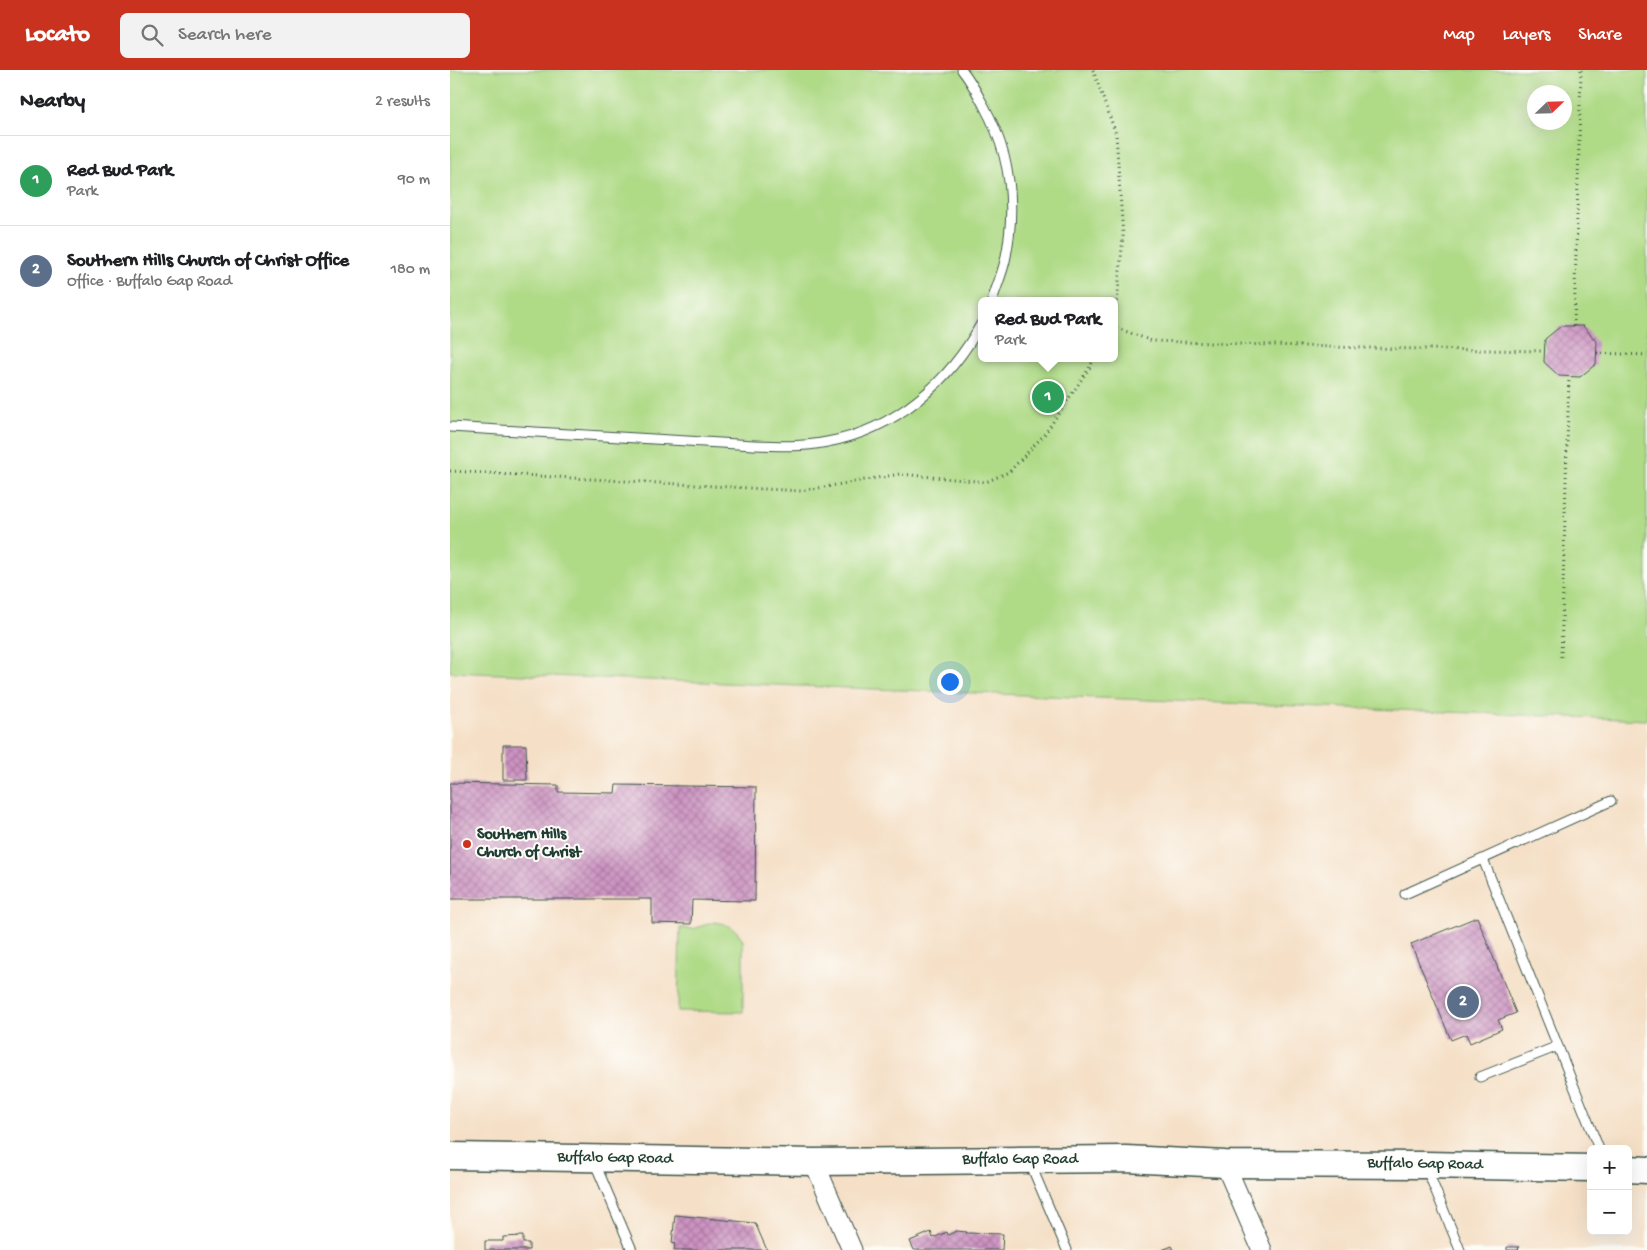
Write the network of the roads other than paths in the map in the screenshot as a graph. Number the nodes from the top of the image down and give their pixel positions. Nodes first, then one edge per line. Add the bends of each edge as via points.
1 (962, 70) edge
2 (993, 297) edge
3 (978, 328) edge
4 (450, 427) edge
5 (1611, 802) dead end
6 (1483, 860) junction
7 (1405, 894) dead end
8 (1558, 1046) junction
9 (1480, 1078) dead end
10 (1597, 1145) edge
11 (450, 1156) edge
12 (593, 1158) junction
13 (1029, 1160) junction
14 (814, 1162) junction
15 (1226, 1164) junction
16 (1424, 1165) junction
17 (1587, 1168) edge
18 (1632, 1169) edge
19 (1647, 1170) edge
20 (632, 1250) edge
21 (852, 1250) edge
22 (1067, 1250) edge
23 (1262, 1250) edge
24 (1460, 1250) edge

1 - 2 lane via 992,121 1009,170 1008,241
3 - 4 lane via 946,374 909,407 870,430 827,442 754,445
5 - 6 lane
6 - 7 lane
6 - 8 lane
8 - 9 lane
8 - 10 lane
11 - 12 main road, Buffalo Gap Road
12 - 14 main road, Buffalo Gap Road
12 - 20 lane
13 - 14 main road, Buffalo Gap Road
13 - 15 main road, Buffalo Gap Road via 1126,1159
13 - 22 lane
14 - 21 street
15 - 16 main road, Buffalo Gap Road
15 - 23 street
16 - 17 main road, Buffalo Gap Road
16 - 24 lane
18 - 19 main road

